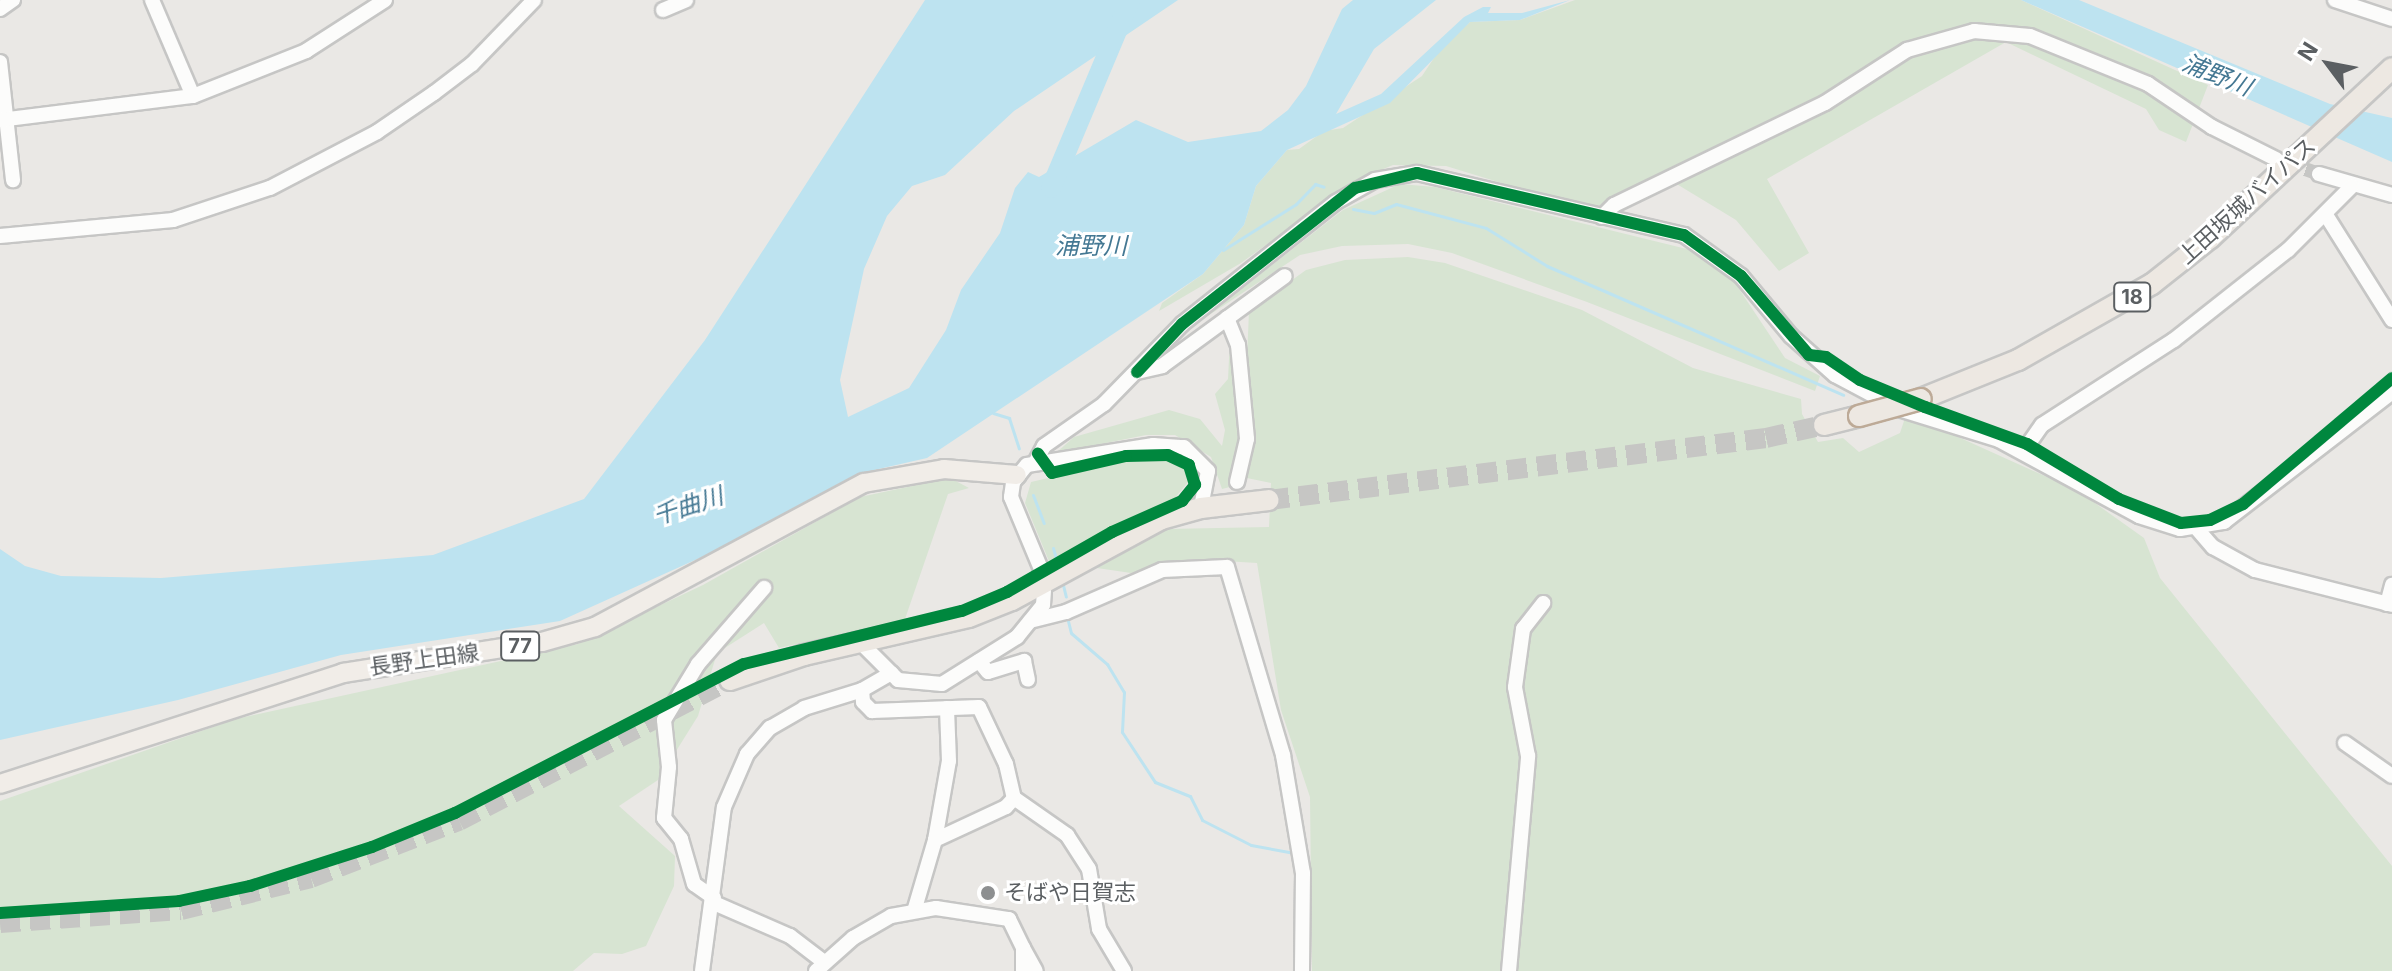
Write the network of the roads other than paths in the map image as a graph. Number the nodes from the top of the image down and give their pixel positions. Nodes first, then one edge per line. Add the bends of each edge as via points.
1 (13, 0) edge
2 (152, 0) edge
3 (385, 0) edge
4 (534, 0) edge
5 (686, 0) edge
6 (2335, 0) edge
7 (0, 9) edge
8 (663, 10) dead end
9 (2392, 19) edge
10 (0, 62) edge
11 (2392, 68) edge
12 (193, 96) junction
13 (4, 120) edge
14 (2276, 159) tunnel mouth
15 (2319, 174) tunnel mouth
16 (13, 180) dead end
17 (2352, 186) junction
18 (2392, 195) edge
19 (2326, 215) junction
20 (1602, 217) junction
21 (0, 236) edge
22 (1285, 276) dead end
23 (1227, 318) junction
24 (2392, 320) edge
25 (1137, 372) junction
26 (2392, 392) edge
27 (1824, 425) tunnel mouth
28 (2023, 452) junction
29 (1035, 463) junction
30 (1017, 475) junction
31 (1209, 480) junction
32 (1237, 482) dead end
33 (1269, 500) tunnel mouth
34 (1232, 504) junction
35 (1201, 508) junction
36 (2198, 530) junction
37 (1041, 569) dead end
38 (2392, 585) edge
39 (764, 588) dead end
40 (1044, 591) dead end
41 (1543, 603) dead end
42 (2390, 605) edge
43 (1030, 621) junction
44 (897, 637) junction
45 (862, 644) junction
46 (979, 661) junction
47 (891, 673) junction
48 (730, 680) tunnel mouth
49 (1028, 680) dead end
50 (862, 690) junction
51 (947, 708) junction
52 (2345, 743) dead end
53 (2392, 776) edge
54 (0, 784) edge
55 (1014, 798) junction
56 (935, 840) junction
57 (714, 901) junction
58 (915, 908) junction
59 (1023, 948) junction
60 (820, 967) edge
61 (702, 971) edge
62 (1023, 971) edge
63 (1036, 971) edge
64 (1124, 971) edge
65 (1302, 971) edge
66 (1509, 971) edge

1 - 7 street
2 - 12 street
3 - 12 street via 306,51
4 - 21 street via 472,64 434,93 377,132 270,188 173,220
5 - 8 street
6 - 9 street
10 - 13 street
11 - 27 highway, 上田坂城バイパス / 18, bridge via 2210,238 2111,311 2018,360 1921,399
12 - 13 street
13 - 16 street
14 - 20 street via 2212,127 2148,84 2030,36 1974,31 1907,50 1825,103 1614,205
15 - 17 street
17 - 18 street
17 - 19 street
19 - 24 street
19 - 28 street via 2174,340 2042,425
20 - 25 street via 1438,174 1375,180 1336,202 1182,324
20 - 28 street via 1684,235 1708,248 1741,276 1809,355 1835,375 1899,409 1975,431
22 - 23 street
23 - 25 street via 1162,366
23 - 32 street via 1238,345 1247,439
25 - 29 street via 1104,404 1044,446
26 - 36 street via 2246,508
28 - 36 street via 2139,516
29 - 30 street
29 - 31 street via 1172,444 1195,454
30 - 37 street via 1011,490 1013,507
30 - 54 main road, 長野上田線 / 77 via 944,469 864,483 595,627 542,642 343,673
31 - 34 street
31 - 35 street
33 - 34 highway
34 - 35 highway
35 - 44 highway via 1146,525 1012,600
36 - 42 street via 2213,547 2255,570
38 - 42 street
39 - 57 street via 698,664 664,720 669,767 664,818 681,839 694,884
40 - 43 street via 1043,605
41 - 66 street via 1523,629 1515,687 1528,756
43 - 46 street
43 - 65 street via 1066,612 1162,570 1227,567 1283,755 1303,873
44 - 45 highway
44 - 47 street via 887,657
45 - 47 street
45 - 48 highway via 804,655
46 - 47 street via 942,684 908,684
46 - 49 street via 988,672 1024,661
47 - 50 street
50 - 51 street via 863,702 872,711
50 - 57 street via 820,700 755,743 724,807 713,865
51 - 55 street via 979,707 1006,764
51 - 56 street via 949,761
52 - 53 street
55 - 56 street via 1006,807
55 - 64 street via 1048,818 1081,857 1094,885 1099,929
56 - 58 street
57 - 60 street via 790,936
57 - 61 street
58 - 59 street via 1009,919
58 - 60 street via 853,938
59 - 62 street
59 - 63 street

